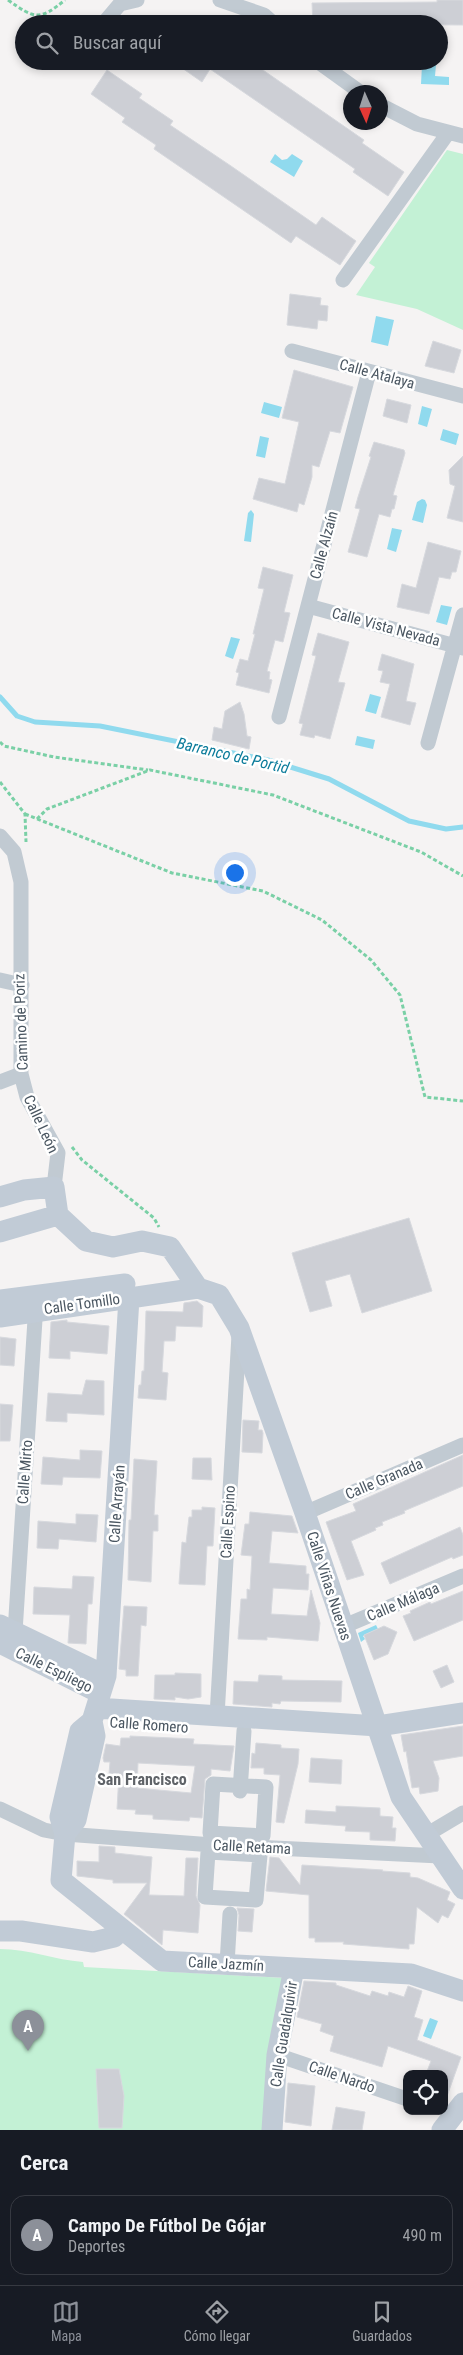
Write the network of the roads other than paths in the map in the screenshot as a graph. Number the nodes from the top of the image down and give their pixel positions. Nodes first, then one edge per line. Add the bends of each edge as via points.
1 (137, 0) edge
2 (220, 0) edge
3 (111, 15) edge
4 (264, 15) edge
5 (329, 70) edge
6 (350, 85) edge
7 (388, 108) edge
8 (448, 133) junction
9 (463, 136) edge
10 (343, 280) dead end
11 (292, 351) dead end
12 (369, 372) junction
13 (463, 396) edge
14 (308, 606) junction
15 (463, 615) edge
16 (459, 647) edge
17 (279, 717) dead end
18 (428, 743) dead end
19 (0, 836) edge
20 (0, 980) edge
21 (22, 985) junction
22 (21, 1074) junction
23 (0, 1082) edge
24 (54, 1187) junction
25 (0, 1197) edge
26 (58, 1215) junction
27 (0, 1232) edge
28 (194, 1281) junction
29 (130, 1290) junction
30 (0, 1300) edge
31 (36, 1303) junction
32 (0, 1317) edge
33 (239, 1328) junction
34 (463, 1445) edge
35 (305, 1513) junction
36 (463, 1576) edge
37 (342, 1627) junction
38 (6, 1637) edge
39 (98, 1699) junction
40 (463, 1713) edge
41 (217, 1716) junction
42 (244, 1731) junction
43 (381, 1733) junction
44 (240, 1788) junction
45 (0, 1809) edge
46 (463, 1813) edge
47 (65, 1834) junction
48 (426, 1835) junction
49 (440, 1856) junction
50 (463, 1889) edge
51 (256, 1900) joint
52 (230, 1914) dead end
53 (122, 1928) junction
54 (0, 1931) edge
55 (227, 1964) junction
56 (294, 1968) junction
57 (463, 1991) edge
58 (277, 2055) junction
59 (403, 2099) edge
60 (272, 2130) edge

1 - 3 street via 120,4
2 - 4 street
5 - 6 street
7 - 8 street via 417,124
8 - 9 street
8 - 10 street
11 - 12 street, Calle Atalaya
12 - 13 street, Calle Atalaya
12 - 14 street, Calle Alzaín
14 - 16 street, Calle Vista Nevada
14 - 17 street, Calle Alzaín
15 - 16 street
16 - 18 street
19 - 21 street, Calle León via 14,852 21,882
20 - 21 street
21 - 22 street, Calle León
22 - 23 street
22 - 24 street, Calle León via 27,1097 58,1153
24 - 25 street via 24,1190
24 - 26 street, Calle León
26 - 27 street
26 - 28 street via 86,1241 113,1247 142,1242 170,1247
28 - 29 street, Calle Tomillo
28 - 33 street, Calle Viñas Nuevas via 219,1295
29 - 31 street, Calle Tomillo
29 - 39 street, Calle Arrayán
30 - 31 street, Calle Tomillo
31 - 32 street, Calle Tomillo
31 - 38 street, Calle Mirto
33 - 35 street, Calle Viñas Nuevas
33 - 41 street, Calle Espino
34 - 35 street, Calle Granada
35 - 37 street, Calle Viñas Nuevas
36 - 37 street, Calle Málaga
37 - 43 street, Calle Viñas Nuevas
38 - 39 street, Calle Espliego
39 - 41 street, Calle Romero
39 - 42 street, Calle Romero
39 - 47 street, Calle Jazmín via 80,1731 60,1817
40 - 43 street
41 - 43 street, Calle Romero
42 - 43 street, Calle Romero
42 - 44 street
43 - 48 street, Calle Viñas Nuevas via 401,1797
44 - 44 street via 266,1787 263,1836 210,1832 213,1784
45 - 47 street, Calle Retama via 44,1830
46 - 48 street
47 - 49 street, Calle Retama
47 - 53 street, Calle Jazmín via 61,1880
48 - 49 street, Calle Viñas Nuevas
49 - 50 street, Calle Viñas Nuevas
51 - 51 street via 260,1855 208,1852 205,1898
52 - 55 street
53 - 54 street via 114,1937 93,1942 21,1930
53 - 55 street, Calle Jazmín via 162,1961
55 - 56 street, Calle Jazmín
56 - 57 street, Calle Jazmín via 411,1974
56 - 58 street, Calle Guadalquivir
58 - 59 street, Calle Nardo
58 - 60 street, Calle Guadalquivir

